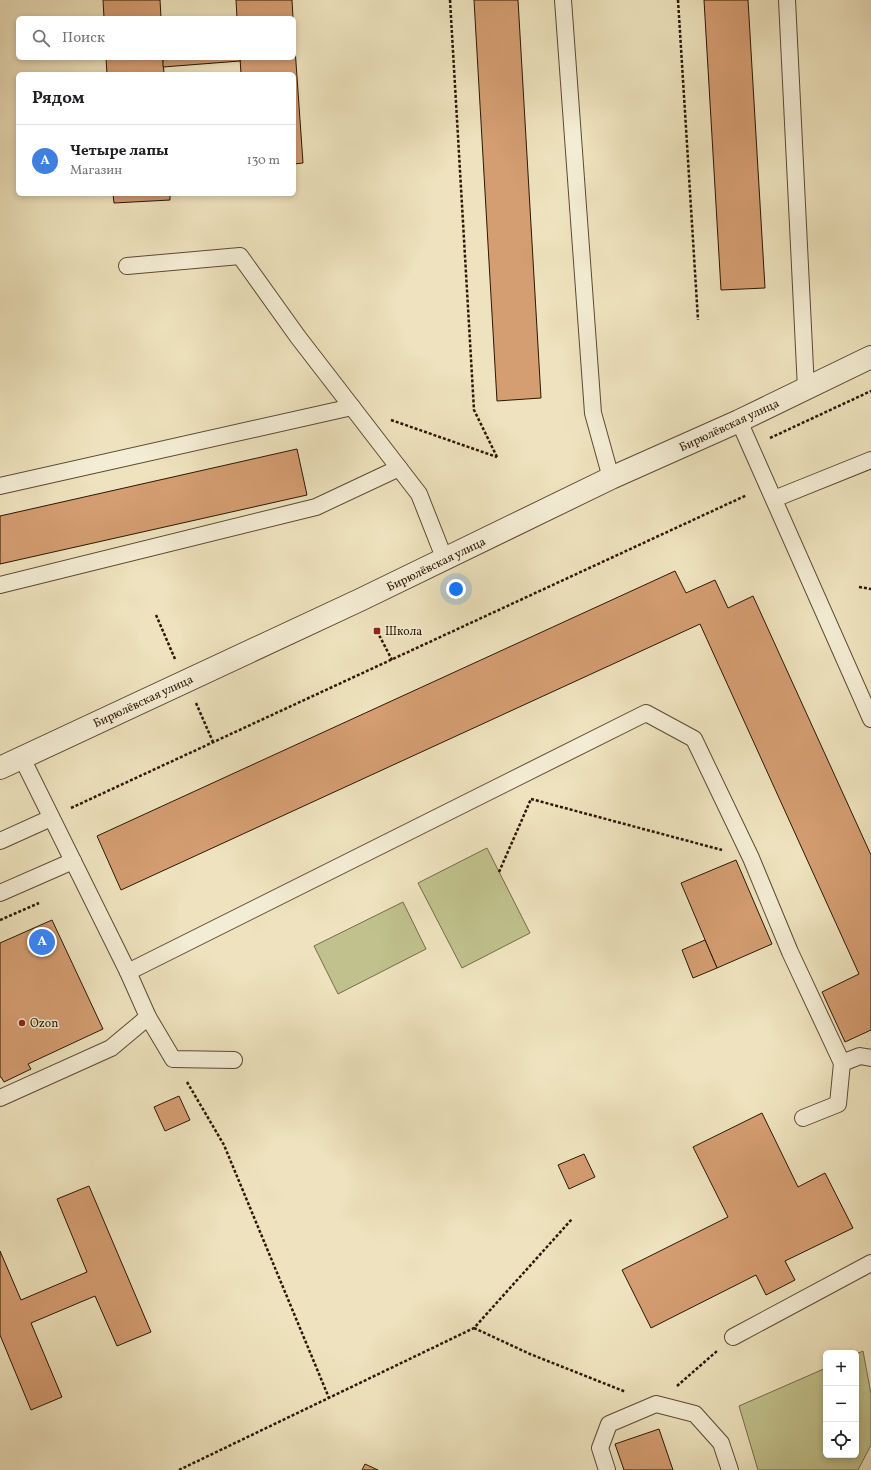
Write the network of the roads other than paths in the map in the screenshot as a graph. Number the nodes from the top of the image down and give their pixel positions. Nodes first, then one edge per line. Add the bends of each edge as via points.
1 (563, 0) edge
2 (787, 0) edge
3 (127, 266) dead end
4 (871, 357) edge
5 (806, 389) junction
6 (352, 407) junction
7 (739, 421) junction
8 (871, 460) edge
9 (399, 468) junction
10 (611, 478) junction
11 (0, 486) edge
12 (771, 492) junction
13 (445, 560) junction
14 (0, 585) edge
15 (871, 719) edge
16 (22, 758) junction
17 (0, 768) edge
18 (51, 818) junction
19 (0, 841) edge
20 (73, 861) junction
21 (0, 893) edge
22 (128, 972) junction
23 (148, 1017) junction
24 (871, 1058) edge
25 (234, 1060) dead end
26 (842, 1063) junction
27 (0, 1098) edge
28 (803, 1118) dead end
29 (871, 1263) edge
30 (733, 1337) road end
31 (607, 1470) edge
32 (730, 1470) edge

1 - 10 lane via 593,413
2 - 5 lane
3 - 6 lane via 240,256
4 - 5 street, Бирюлёвская улица
5 - 7 street, Бирюлёвская улица
6 - 9 lane
6 - 11 lane
7 - 10 street, Бирюлёвская улица
7 - 12 lane
8 - 12 lane
9 - 13 lane via 419,494
9 - 14 lane via 316,507
10 - 13 street, Бирюлёвская улица
12 - 15 lane
13 - 16 street, Бирюлёвская улица
16 - 17 street, Бирюлёвская улица
16 - 18 lane
18 - 19 lane
18 - 20 lane
20 - 21 lane
20 - 22 lane
22 - 23 lane
22 - 26 lane via 646,713 694,739 751,858 790,952
23 - 25 lane via 173,1059
23 - 27 lane via 111,1048
24 - 26 lane via 860,1056
26 - 28 lane via 838,1104
29 - 30 lane
31 - 32 lane via 600,1448 609,1424 656,1404 695,1414 721,1444

